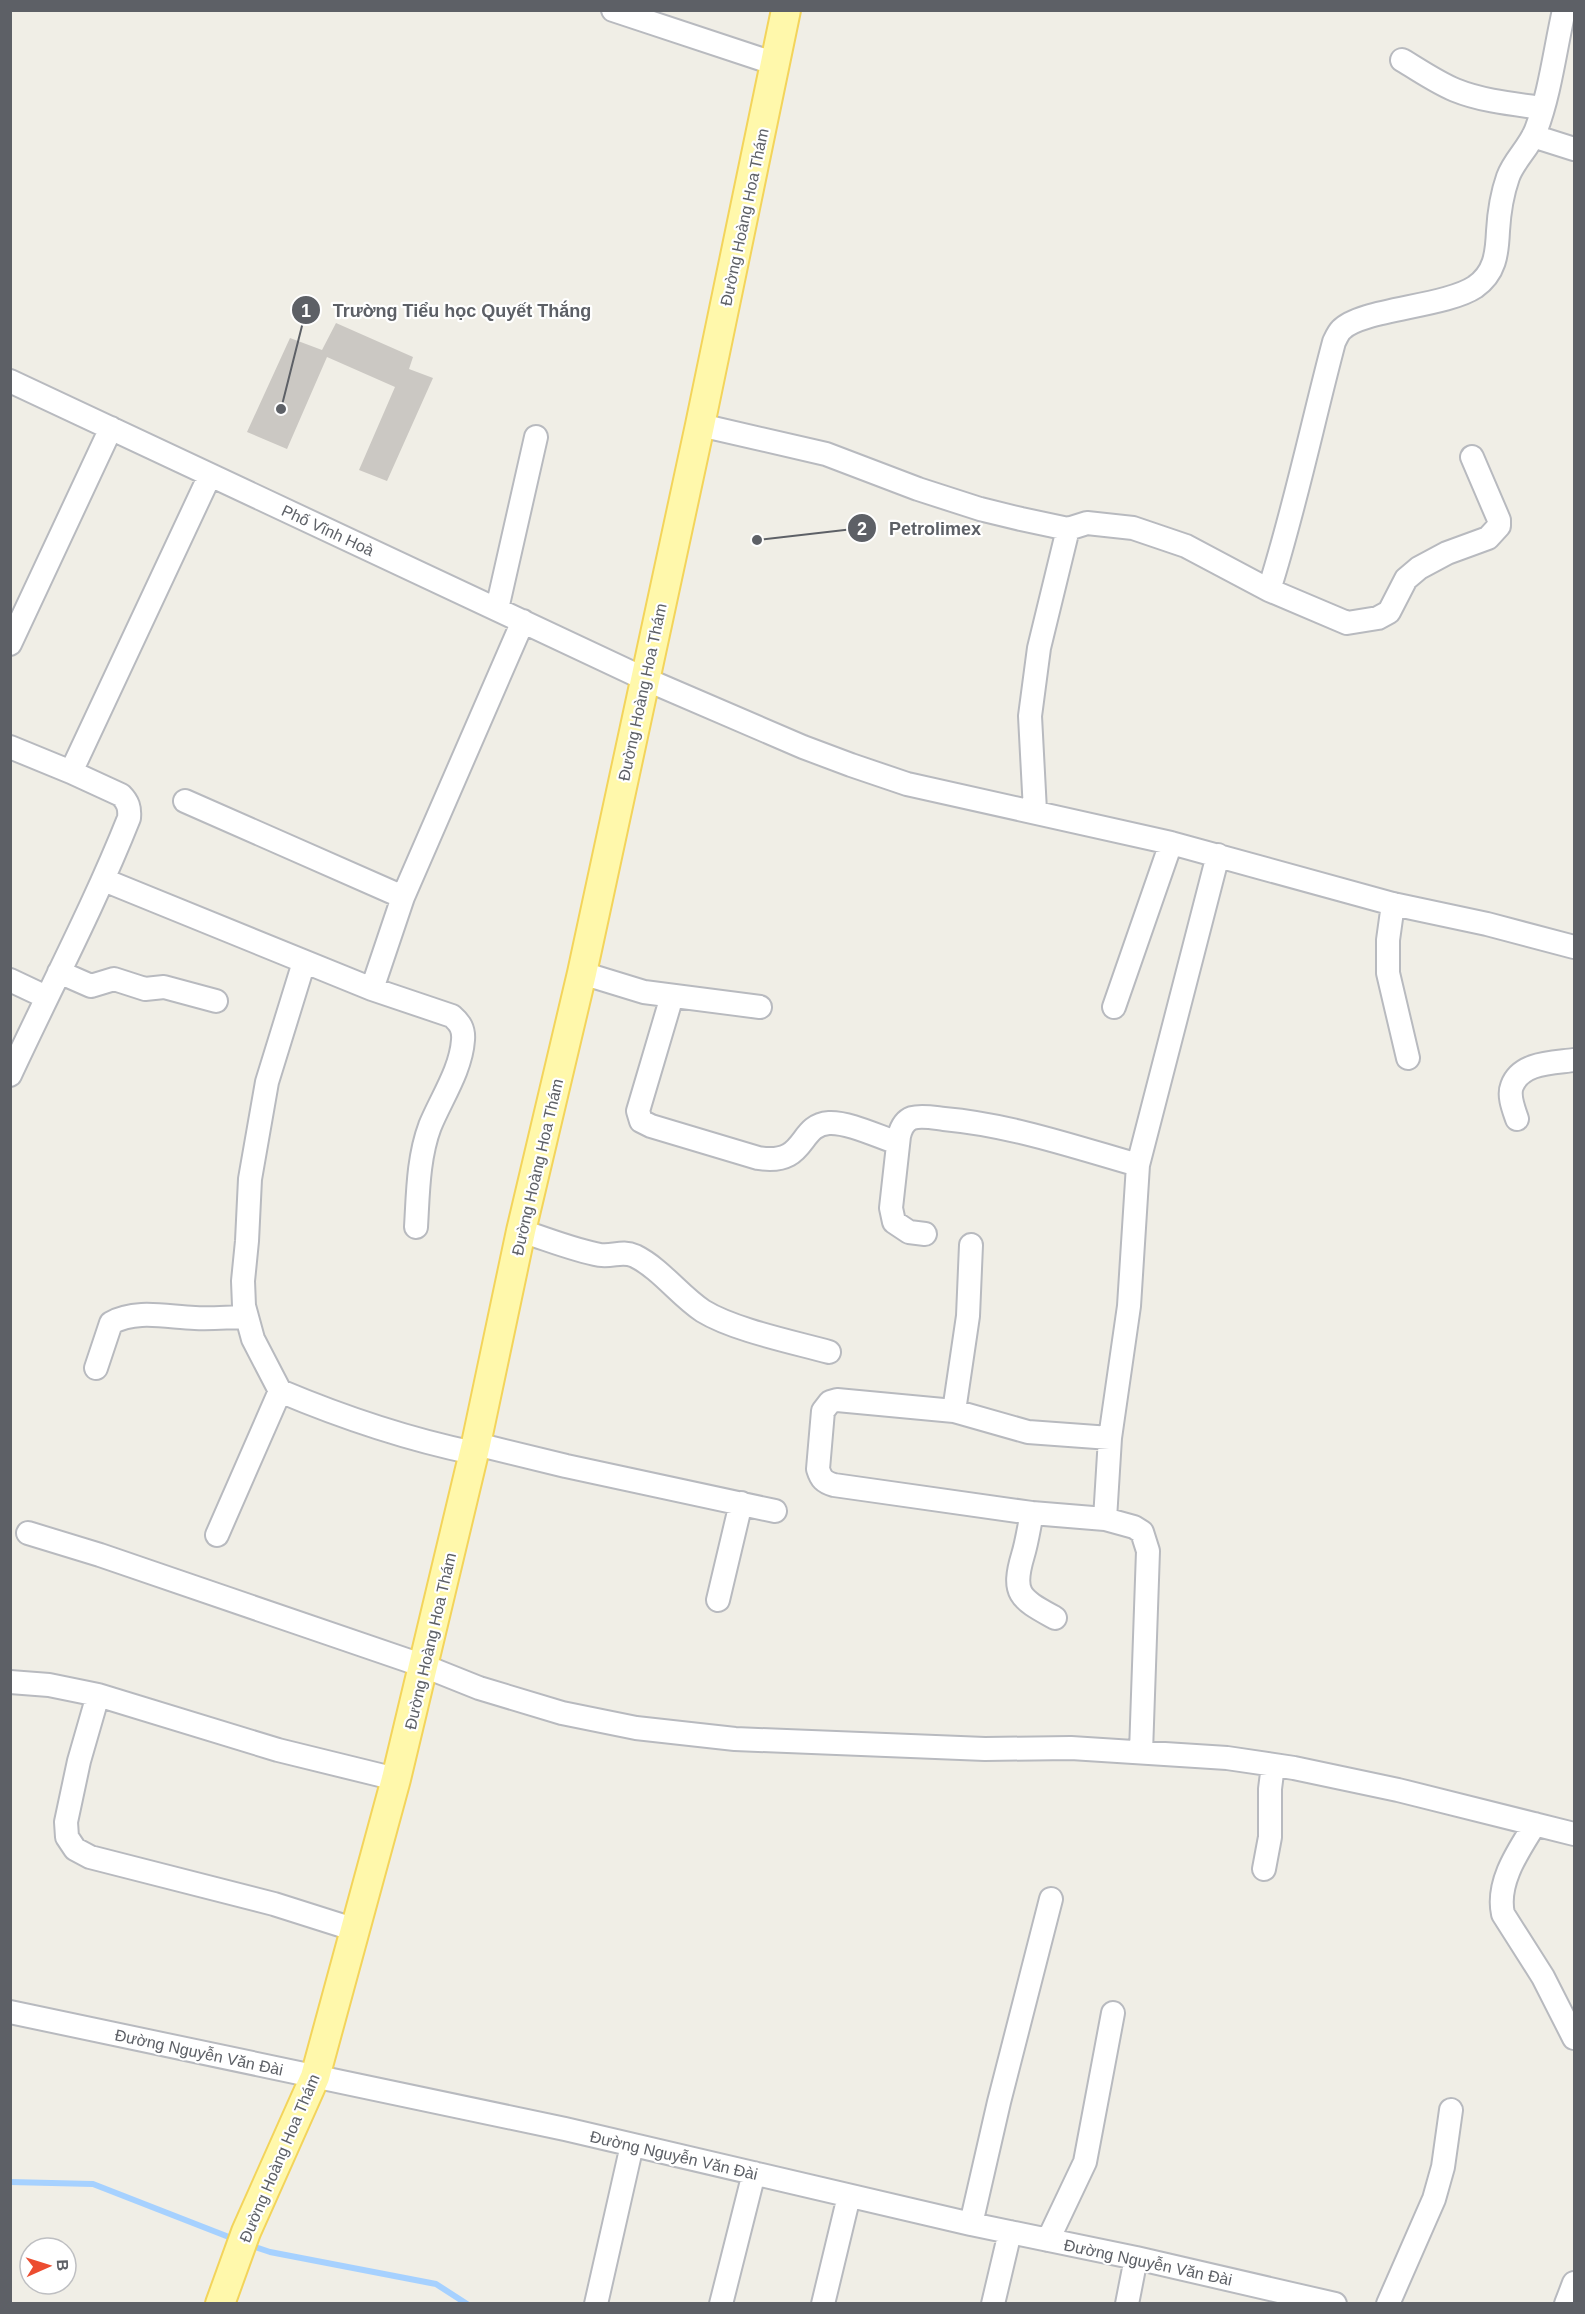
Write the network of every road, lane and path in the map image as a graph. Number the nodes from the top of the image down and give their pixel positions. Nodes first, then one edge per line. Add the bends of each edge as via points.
1 (614, 10) edge
2 (786, 10) edge
3 (1564, 10) edge
4 (1402, 60) dead end
5 (776, 64) junction
6 (1542, 108) junction
7 (1533, 136) junction
8 (1575, 149) edge
9 (10, 381) edge
10 (700, 425) junction
11 (111, 428) junction
12 (536, 437) dead end
13 (1472, 457) dead end
14 (210, 475) junction
15 (1068, 529) junction
16 (1269, 590) junction
17 (497, 609) junction
18 (523, 621) junction
19 (10, 644) edge
20 (645, 679) junction
21 (10, 747) edge
22 (71, 772) junction
23 (185, 801) dead end
24 (1035, 811) junction
25 (1171, 843) junction
26 (1218, 855) junction
27 (104, 880) junction
28 (403, 897) junction
29 (1393, 904) junction
30 (1575, 947) edge
31 (304, 962) junction
32 (59, 972) junction
33 (582, 973) junction
34 (10, 980) edge
35 (372, 989) junction
36 (672, 996) junction
37 (46, 997) junction
38 (216, 1001) dead end
39 (760, 1007) dead end
40 (1114, 1007) dead end
41 (1408, 1058) dead end
42 (1575, 1060) edge
43 (10, 1075) edge
44 (1517, 1119) dead end
45 (898, 1143) junction
46 (1138, 1165) junction
47 (416, 1227) dead end
48 (521, 1231) junction
49 (925, 1234) dead end
50 (971, 1245) dead end
51 (247, 1317) junction
52 (830, 1352) dead end
53 (96, 1368) dead end
54 (280, 1391) junction
55 (954, 1411) junction
56 (1110, 1438) junction
57 (475, 1449) junction
58 (741, 1503) junction
59 (775, 1511) dead end
60 (1032, 1513) junction
61 (1105, 1519) junction
62 (28, 1533) dead end
63 (217, 1535) dead end
64 (718, 1600) dead end
65 (1055, 1618) dead end
66 (424, 1666) junction
67 (10, 1682) edge
68 (98, 1695) junction
69 (1141, 1752) junction
70 (1273, 1765) junction
71 (396, 1779) junction
72 (1534, 1824) junction
73 (1575, 1834) edge
74 (1264, 1869) dead end
75 (1051, 1899) dead end
76 (356, 1930) junction
77 (10, 2012) edge
78 (1113, 2013) dead end
79 (1575, 2038) edge
80 (315, 2077) junction
81 (1451, 2110) dead end
82 (632, 2145) junction
83 (754, 2173) junction
84 (849, 2196) junction
85 (971, 2224) junction
86 (1010, 2232) junction
87 (1048, 2240) junction
88 (1136, 2258) junction
89 (1575, 2283) edge
90 (220, 2304) edge
91 (596, 2304) edge
92 (721, 2304) edge
93 (823, 2304) edge
94 (993, 2304) edge
95 (1127, 2304) edge
96 (1335, 2304) edge
97 (1388, 2304) edge
98 (1566, 2304) edge

1 - 5 street
2 - 5 main road, Đường Hoàng Hoa Thám
3 - 6 street
4 - 6 street via 1457,90
5 - 10 main road, Đường Hoàng Hoa Thám
6 - 7 street
7 - 8 street
7 - 16 street via 1508,178 1498,249 1488,276 1454,297 1357,320 1342,329 1334,342
9 - 11 street, Phố Vĩnh Hoà
10 - 15 street via 826,454 980,509
10 - 20 main road, Đường Hoàng Hoa Thám
11 - 14 street, Phố Vĩnh Hoà
11 - 19 street
12 - 17 street
13 - 16 street via 1499,526 1488,538 1419,568 1406,579 1389,612 1378,618 1347,623
14 - 17 street, Phố Vĩnh Hoà
14 - 22 street
15 - 16 street via 1087,523 1133,528 1186,546
15 - 24 street via 1039,648 1030,716
17 - 18 street, Phố Vĩnh Hoà
18 - 20 street, Phố Vĩnh Hoà
18 - 28 street
20 - 24 street, Phố Vĩnh Hoà via 803,747 907,784
20 - 33 main road, Đường Hoàng Hoa Thám
21 - 22 street
22 - 27 street via 121,795 129,809
23 - 28 street
24 - 25 street, Phố Vĩnh Hoà
25 - 26 street, Phố Vĩnh Hoà
25 - 40 street
26 - 29 street, Phố Vĩnh Hoà
26 - 46 street
27 - 31 street
27 - 32 street
28 - 35 street
29 - 30 street, Phố Vĩnh Hoà
29 - 41 street via 1388,973
31 - 35 street
31 - 51 street via 267,1082 250,1179 243,1281
32 - 37 street
32 - 38 street via 91,986 114,979 145,989 164,987
33 - 36 street via 644,992
33 - 48 main road, Đường Hoàng Hoa Thám
34 - 37 street
35 - 47 street via 452,1016 461,1024 461,1053 430,1128 421,1167
36 - 39 street
36 - 45 street via 638,1111 641,1121 771,1160 794,1153 811,1132 828,1123
37 - 43 street
42 - 44 street via 1535,1065 1521,1074 1511,1095
45 - 46 street via 902,1125 912,1118 968,1121
45 - 49 street via 891,1208 894,1222 909,1232
46 - 56 street via 1128,1316
48 - 52 street via 603,1256 626,1252 650,1266 706,1312
48 - 57 main road, Đường Hoàng Hoa Thám
50 - 55 street via 968,1316
51 - 53 street via 133,1315 117,1320 111,1323
51 - 54 street via 253,1340
54 - 57 street via 425,1443
54 - 63 street
55 - 56 street via 1028,1432
55 - 60 street via 830,1402 823,1411 820,1476 834,1485
56 - 61 street
57 - 58 street
57 - 66 main road, Đường Hoàng Hoa Thám
58 - 59 street
58 - 64 street
60 - 61 street
60 - 65 street via 1016,1581 1021,1594
61 - 69 street via 1134,1527 1146,1541
62 - 66 street
66 - 69 street via 479,1689 562,1713 636,1728 747,1740
66 - 71 main road, Đường Hoàng Hoa Thám
67 - 68 street
68 - 71 street via 278,1750
68 - 76 street via 66,1822 67,1837 75,1849 90,1857 274,1904
69 - 70 street
70 - 72 street via 1398,1790
70 - 74 street via 1270,1837
71 - 76 main road, Đường Hoàng Hoa Thám
72 - 73 street
72 - 79 street via 1508,1873 1501,1904 1503,1914
75 - 85 street
76 - 80 main road, Đường Hoàng Hoa Thám
77 - 80 street, Đường Nguyễn Văn Đài
78 - 87 street via 1085,2162
80 - 82 street, Đường Nguyễn Văn Đài
80 - 90 main road, Đường Hoàng Hoa Thám via 242,2243
81 - 97 street via 1434,2199
82 - 83 street, Đường Nguyễn Văn Đài
82 - 91 street
83 - 84 street, Đường Nguyễn Văn Đài
83 - 92 street
84 - 85 street, Đường Nguyễn Văn Đài
84 - 93 street
85 - 86 street, Đường Nguyễn Văn Đài
86 - 87 street, Đường Nguyễn Văn Đài
86 - 94 street
87 - 88 street, Đường Nguyễn Văn Đài
88 - 95 street
88 - 96 street, Đường Nguyễn Văn Đài
89 - 98 street

